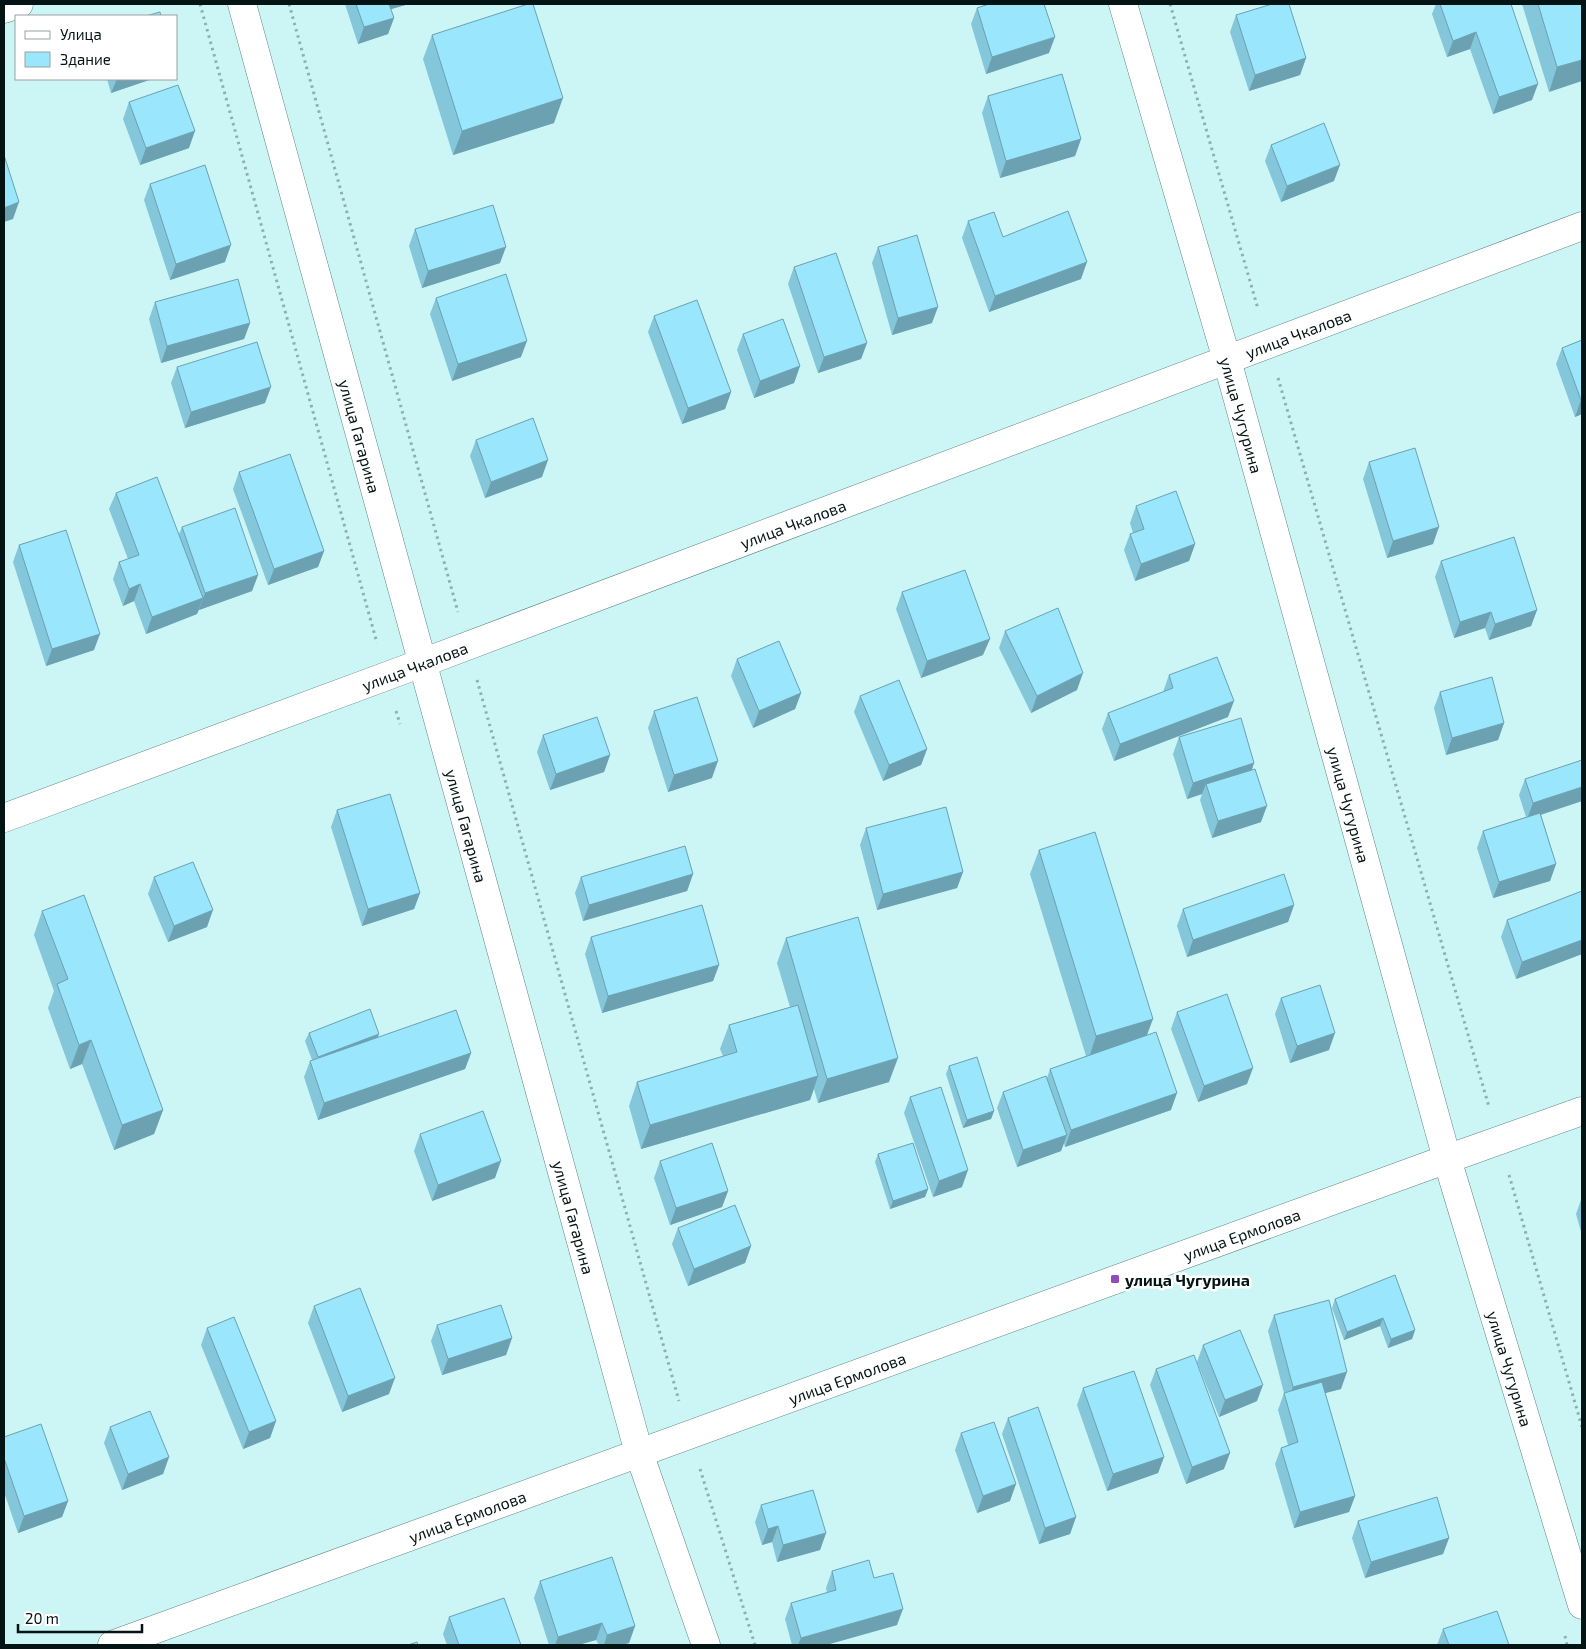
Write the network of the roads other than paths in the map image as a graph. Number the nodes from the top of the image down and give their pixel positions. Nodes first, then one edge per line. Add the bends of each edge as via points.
1 (18, 4) edge
2 (242, 4) edge
3 (1123, 4) edge
4 (4, 9) edge
5 (1582, 226) edge
6 (1227, 360) junction
7 (422, 663) junction
8 (4, 818) edge
9 (1582, 1111) edge
10 (1447, 1159) junction
11 (639, 1453) junction
12 (1582, 1605) edge
13 (112, 1645) edge
14 (706, 1645) edge

1 - 4 street
2 - 7 street, улица Гагарина
3 - 6 street, улица Чугурина
5 - 6 street, улица Чкалова
6 - 7 street, улица Чкалова
6 - 10 street, улица Чугурина
7 - 8 street, улица Чкалова
7 - 11 street, улица Гагарина
9 - 10 street, улица Ермолова
10 - 11 street, улица Ермолова
10 - 12 street, улица Чугурина
11 - 13 street, улица Ермолова
11 - 14 street, улица Гагарина

